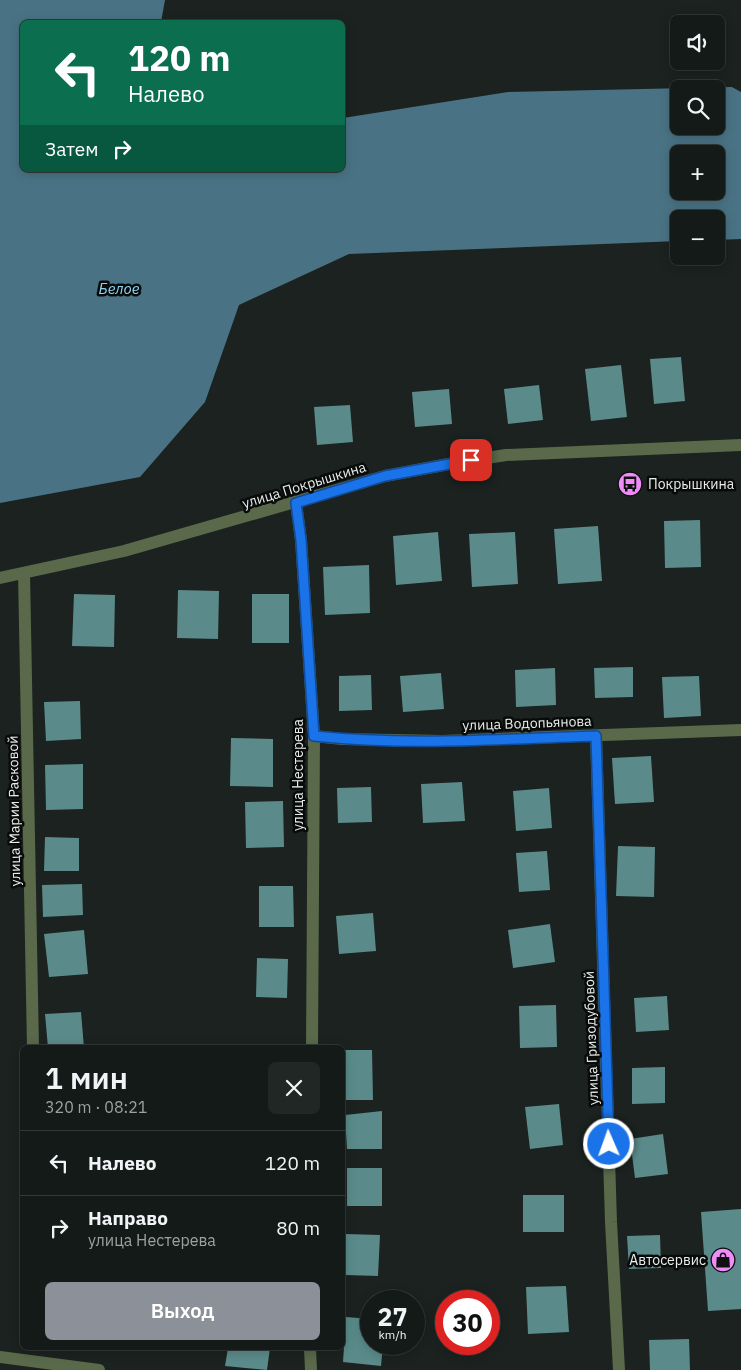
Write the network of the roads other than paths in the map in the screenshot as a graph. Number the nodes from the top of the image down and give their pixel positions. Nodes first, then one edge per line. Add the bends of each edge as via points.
1 (741, 445) edge
2 (296, 503) junction
3 (24, 573) junction
4 (0, 578) edge
5 (741, 730) edge
6 (314, 736) junction
7 (596, 736) junction
8 (33, 1045) edge
9 (312, 1045) edge
10 (40, 1350) edge
11 (310, 1350) edge
12 (0, 1357) edge
13 (40, 1361) junction
14 (99, 1370) edge
15 (311, 1370) edge
16 (618, 1370) edge

1 - 2 street, улица Покрышкина via 506,455 385,476
2 - 3 street, улица Покрышкина via 124,551
2 - 6 street, улица Нестерева
3 - 4 street, улица Покрышкина
3 - 8 street, улица Марии Расковой
5 - 7 street, улица Водопьянова
6 - 7 street, улица Водопьянова via 442,741
6 - 9 street, улица Нестерева
7 - 16 street, улица Гризодубовой
10 - 13 street
11 - 15 street
12 - 13 street
13 - 14 street

